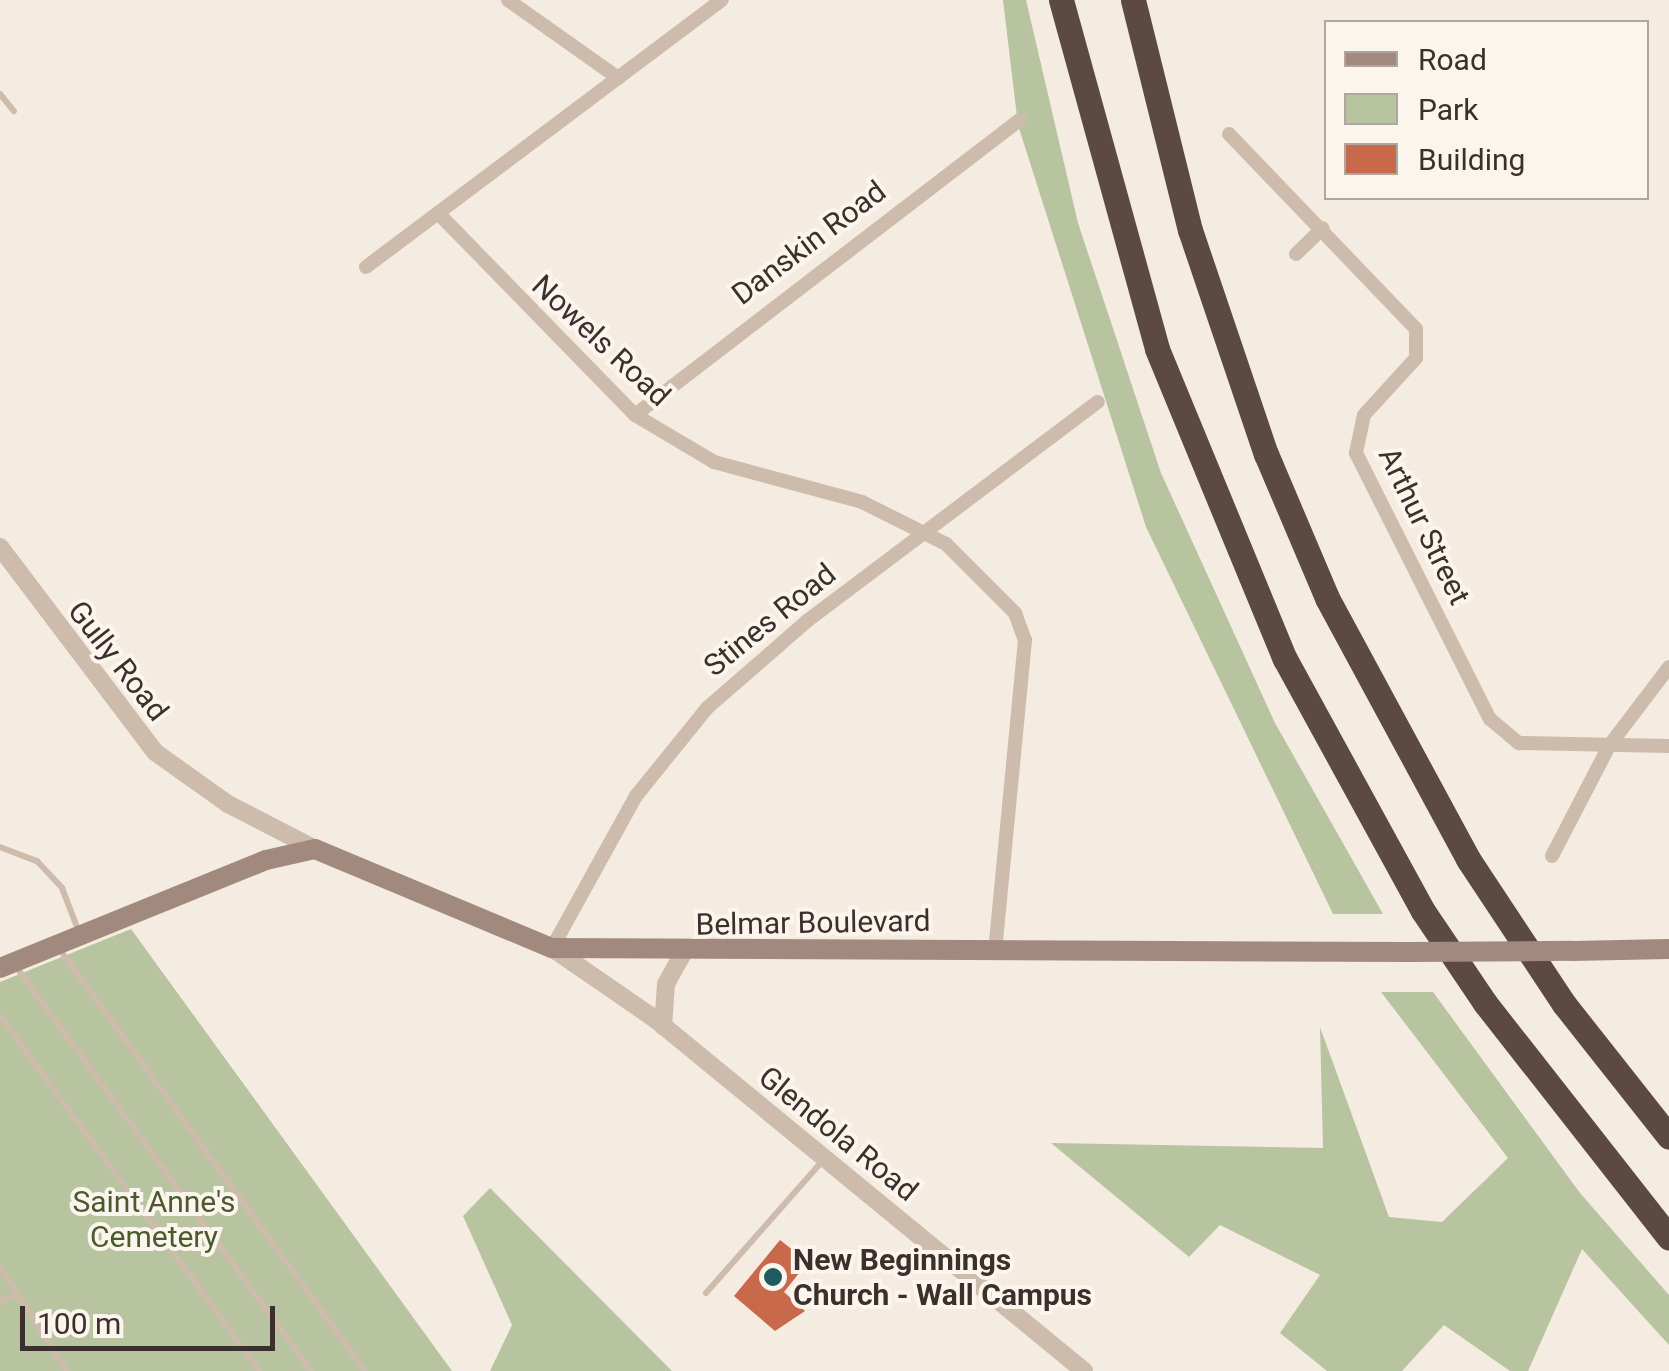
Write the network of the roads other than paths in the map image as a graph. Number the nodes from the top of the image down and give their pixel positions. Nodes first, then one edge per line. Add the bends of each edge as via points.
1 (508, 0) edge
2 (722, 0) edge
3 (1061, 0) edge
4 (1133, 0) edge
5 (618, 78) junction
6 (0, 94) edge
7 (14, 111) dead end
8 (1020, 120) dead end
9 (1229, 134) dead end
10 (438, 213) junction
11 (1323, 228) junction
12 (1296, 254) dead end
13 (366, 267) dead end
14 (1098, 402) dead end
15 (635, 416) junction
16 (920, 536) junction
17 (2, 558) edge
18 (1669, 668) edge
19 (1609, 746) junction
20 (1669, 746) edge
21 (0, 847) edge
22 (315, 849) junction
23 (1552, 856) dead end
24 (80, 935) junction
25 (57, 944) junction
26 (552, 948) junction
27 (1669, 949) edge
28 (994, 952) junction
29 (682, 955) junction
30 (6, 965) edge
31 (0, 1016) edge
32 (663, 1026) junction
33 (1669, 1137) edge
34 (825, 1158) junction
35 (1669, 1238) edge
36 (0, 1266) edge
37 (18, 1292) junction
38 (706, 1292) dead end
39 (0, 1301) edge
40 (66, 1371) edge
41 (260, 1371) edge
42 (312, 1371) edge
43 (365, 1371) edge
44 (1084, 1371) edge

1 - 5 street
2 - 5 street
3 - 35 highway via 1157,348 1284,659 1423,910
4 - 33 highway via 1190,230 1266,454 1328,598 1468,859 1564,1004
5 - 10 street
6 - 7 lane
8 - 15 street, Danskin Road
9 - 11 street, Arthur Street
10 - 13 street
10 - 15 street, Nowels Road
11 - 12 street
11 - 19 street, Arthur Street via 1416,329 1416,358 1364,415 1356,453 1490,719 1519,743
14 - 16 street, Stines Road
15 - 16 street, Nowels Road via 714,462 852,498
16 - 26 street, Stines Road via 746,671 676,742 636,796
16 - 28 street, Nowels Road via 946,544 1024,631
17 - 22 street, Gully Road via 155,752 228,804
18 - 19 street
19 - 20 street, Arthur Street
19 - 23 street
21 - 24 lane via 37,861 62,888
22 - 24 main road via 266,860
22 - 26 main road, Belmar Boulevard
24 - 25 main road
25 - 30 main road
25 - 43 lane
26 - 29 main road, Belmar Boulevard
26 - 32 street, Glendola Road
27 - 28 main road, Belmar Boulevard, bridge
28 - 29 main road, Belmar Boulevard
29 - 32 street via 666,984
30 - 42 lane
31 - 41 lane
32 - 34 street, Glendola Road
34 - 38 lane
34 - 44 street, Glendola Road
36 - 37 lane
37 - 39 lane
37 - 40 lane

